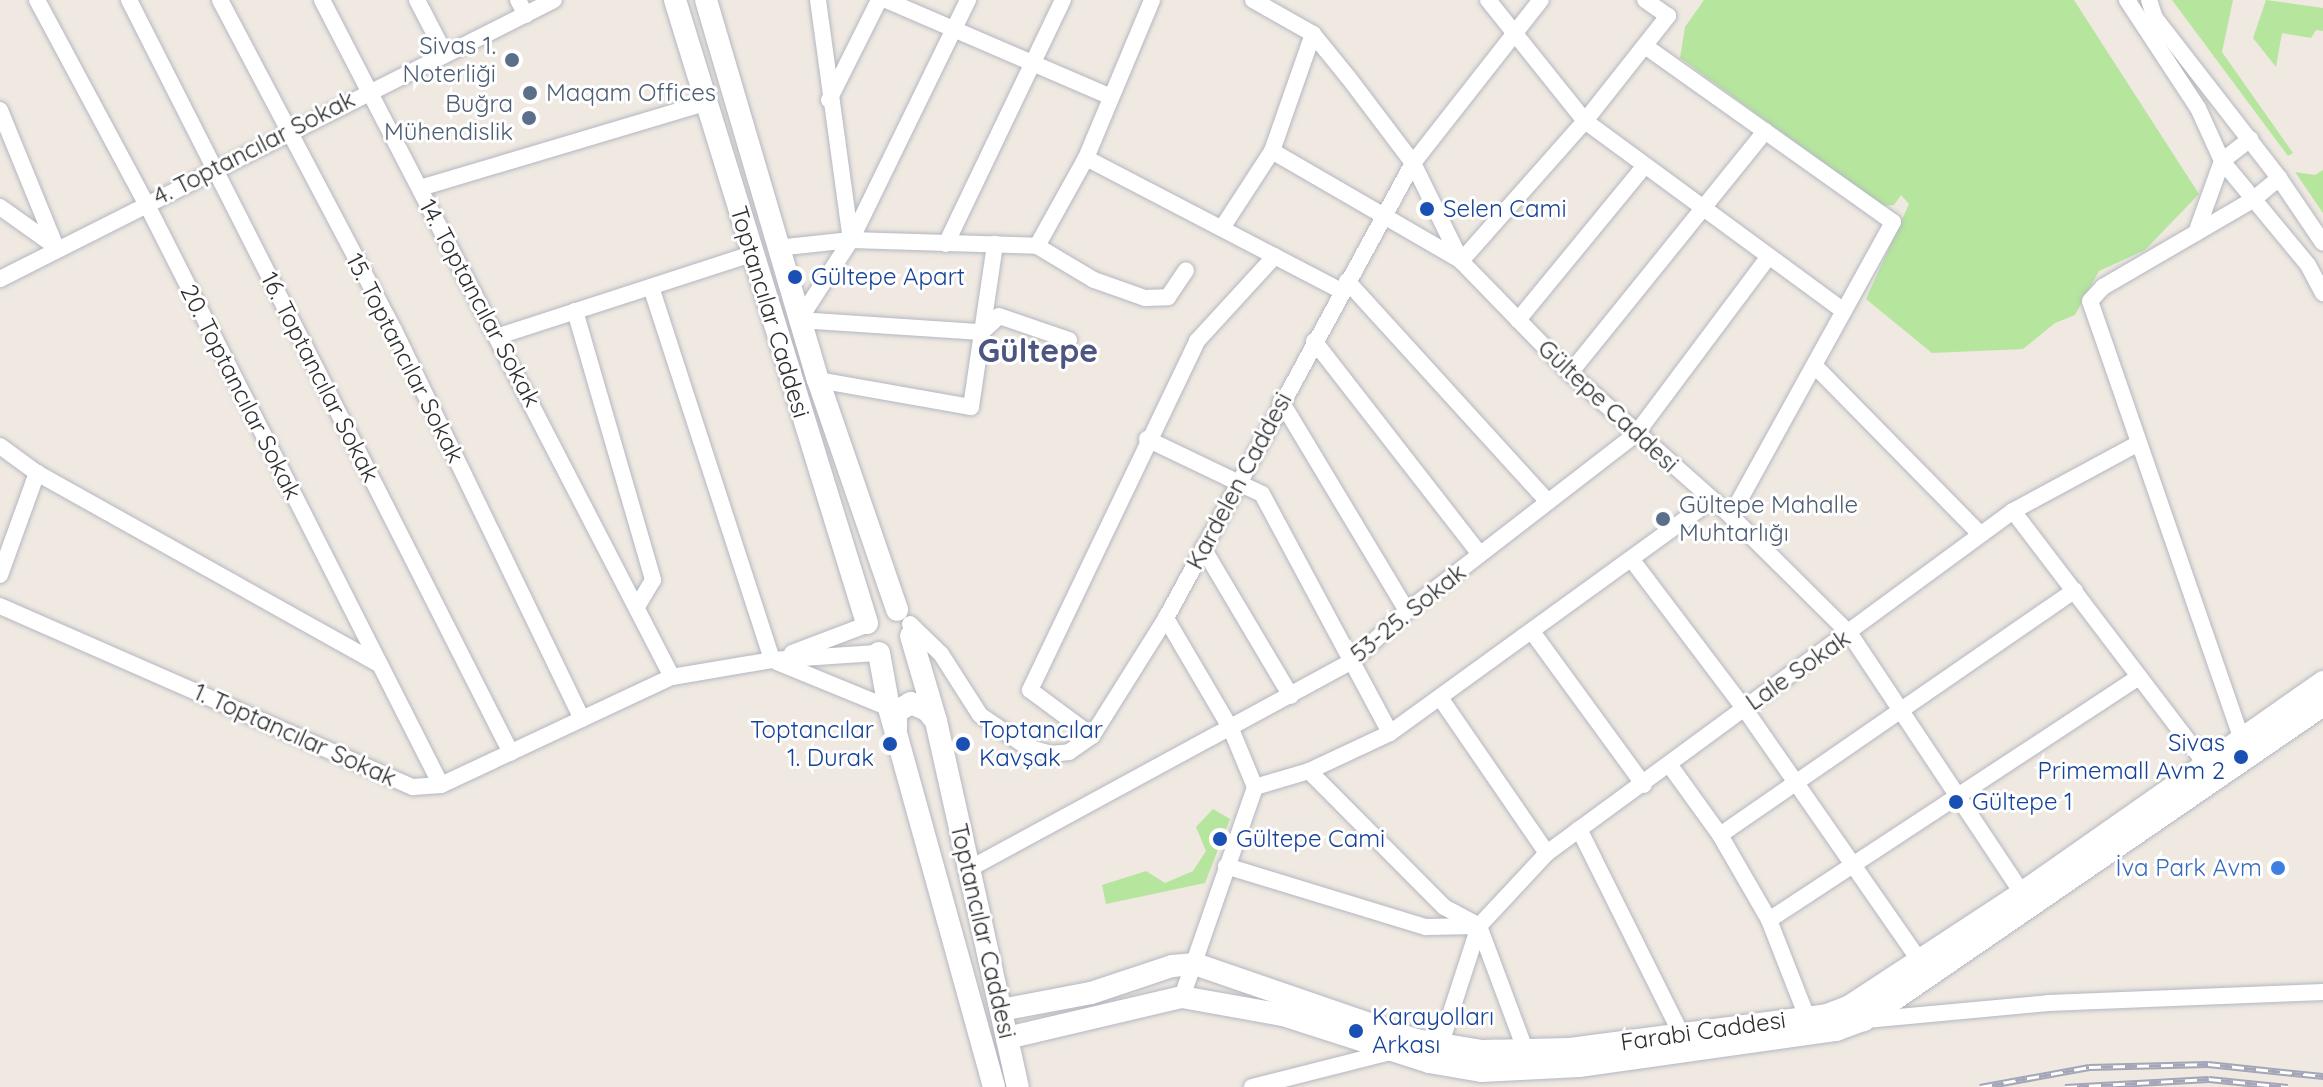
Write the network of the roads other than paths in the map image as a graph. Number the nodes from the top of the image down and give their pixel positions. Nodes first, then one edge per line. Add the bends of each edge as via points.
1 (37, 0) edge
2 (129, 0) edge
3 (220, 0) edge
4 (322, 0) edge
5 (417, 0) edge
6 (554, 0) edge
7 (675, 0) edge
8 (706, 0) edge
9 (818, 0) edge
10 (879, 0) edge
11 (886, 0) edge
12 (968, 0) edge
13 (1063, 0) edge
14 (1152, 0) edge
15 (1253, 0) edge
16 (1488, 0) edge
17 (1541, 0) edge
18 (1645, 0) edge
19 (2127, 0) edge
20 (2149, 0) edge
21 (522, 8) edge
22 (956, 27) junction
23 (1516, 31) junction
24 (1313, 34) junction
25 (1645, 46) junction
26 (444, 52) junction
27 (1037, 62) junction
28 (367, 90) junction
29 (1109, 96) junction
30 (828, 101) junction
31 (705, 103) junction
32 (0, 110) edge
33 (1585, 121) junction
34 (1765, 131) junction
35 (288, 132) junction
36 (2250, 139) junction
37 (1272, 151) junction
38 (1086, 158) junction
39 (2222, 161) junction
40 (1413, 163) junction
41 (1643, 168) junction
42 (215, 171) junction
43 (2279, 178) junction
44 (420, 188) junction
45 (2254, 199) junction
46 (146, 203) junction
47 (0, 207) edge
48 (1702, 208) junction
49 (1383, 212) junction
50 (1222, 228) junction
51 (2196, 233) junction
52 (851, 240) junction
53 (2323, 243) edge
54 (946, 244) junction
55 (995, 244) junction
56 (1037, 246) junction
57 (56, 247) junction
58 (777, 248) junction
59 (752, 254) junction
60 (1275, 256) junction
61 (1767, 259) junction
62 (1461, 261) junction
63 (1186, 270) dead end
64 (0, 279) edge
65 (1345, 286) junction
66 (651, 287) junction
67 (2323, 293) edge
68 (575, 311) junction
69 (1844, 311) junction
70 (799, 320) junction
71 (1518, 320) junction
72 (982, 332) junction
73 (499, 336) junction
74 (1069, 340) dead end
75 (1314, 341) junction
76 (1816, 367) junction
77 (1570, 373) junction
78 (818, 380) junction
79 (1281, 401) junction
80 (1636, 434) junction
81 (1147, 439) junction
82 (2139, 443) junction
83 (0, 446) edge
84 (37, 473) junction
85 (1239, 482) junction
86 (1546, 500) junction
87 (1711, 501) junction
88 (2013, 511) junction
89 (1731, 516) junction
90 (1980, 534) junction
91 (1203, 548) junction
92 (1480, 554) junction
93 (1632, 560) junction
94 (0, 575) edge
95 (2075, 590) junction
96 (638, 605) junction
97 (0, 606) edge
98 (1407, 611) junction
99 (1166, 618) junction
100 (866, 624) junction
101 (906, 624) junction
102 (1533, 633) junction
103 (1850, 634) junction
104 (878, 653) junction
105 (772, 660) junction
106 (1352, 661) junction
107 (380, 665) junction
108 (672, 677) junction
109 (2139, 677) junction
110 (2323, 682) edge
111 (1291, 696) junction
112 (1441, 699) junction
113 (2323, 705) edge
114 (1744, 708) junction
115 (1902, 712) junction
116 (892, 718) junction
117 (582, 719) junction
118 (936, 721) junction
119 (1231, 729) junction
120 (1390, 733) junction
121 (1092, 736) junction
122 (2241, 737) junction
123 (511, 753) junction
124 (2204, 762) junction
125 (1671, 767) junction
126 (1309, 771) junction
127 (1796, 783) junction
128 (441, 785) junction
129 (1644, 785) junction
130 (1255, 787) junction
131 (1958, 796) junction
132 (1579, 829) junction
133 (1720, 835) junction
134 (1547, 853) junction
135 (1226, 866) junction
136 (1853, 866) junction
137 (969, 869) junction
138 (2022, 893) junction
139 (1769, 920) junction
140 (1479, 926) junction
141 (1919, 960) junction
142 (1190, 965) junction
143 (2323, 992) edge
144 (1182, 997) junction
145 (1001, 1010) junction
146 (1807, 1017) junction
147 (1864, 1020) junction
148 (1681, 1034) junction
149 (1007, 1038) junction
150 (1440, 1046) junction
151 (1395, 1051) junction
152 (1526, 1052) junction
153 (994, 1087) edge
154 (1018, 1087) edge
155 (1252, 1087) edge

1 - 46 street, 20. Toptancılar Sokak
2 - 42 street, 16. Toptancılar Sokak
3 - 35 street, 15. Toptancılar Sokak
4 - 28 street, 14. Toptancılar Sokak
5 - 26 street
6 - 21 street, 4. Toptancılar Sokak
7 - 31 street, Toptancılar Caddesi
8 - 58 street, Toptancılar Caddesi
9 - 30 street
10 - 30 street
11 - 22 street
12 - 22 street
13 - 27 street
14 - 29 street
15 - 24 street, Gültepe Caddesi
16 - 23 street
17 - 23 street, Kardelen Caddesi
18 - 25 street via 1668,16
19 - 39 street via 2198,108
20 - 36 street via 2155,18
21 - 26 street, 4. Toptancılar Sokak
22 - 27 street
22 - 52 street
23 - 33 street
23 - 40 street, Kardelen Caddesi
24 - 37 street
24 - 40 street, Gültepe Caddesi
25 - 33 street
25 - 34 street
26 - 28 street, 4. Toptancılar Sokak
27 - 29 street
27 - 54 street
28 - 35 street, 4. Toptancılar Sokak
28 - 44 street, 14. Toptancılar Sokak
29 - 38 street
30 - 52 street
31 - 44 street
31 - 59 street, Toptancılar Caddesi
32 - 57 street
33 - 41 street
33 - 62 street
34 - 48 street
34 - 69 street via 1893,222
35 - 42 street, 4. Toptancılar Sokak
35 - 117 street, 15. Toptancılar Sokak via 394,330
36 - 39 street
36 - 43 street
37 - 49 street
37 - 50 street
38 - 50 street
38 - 56 street
39 - 45 street
39 - 51 street
40 - 49 street, Kardelen Caddesi
40 - 62 street, Gültepe Caddesi
41 - 48 street
41 - 71 street
42 - 46 street, 4. Toptancılar Sokak
42 - 123 street, 16. Toptancılar Sokak
43 - 45 street
43 - 53 street
44 - 73 street, 14. Toptancılar Sokak
45 - 51 street
45 - 67 street via 2308,265
46 - 57 street, 4. Toptancılar Sokak
46 - 107 street, 20. Toptancılar Sokak
47 - 57 street
48 - 61 street
48 - 77 street
49 - 62 street
49 - 65 street, Kardelen Caddesi
50 - 60 street
51 - 82 street via 2103,287 2090,301
52 - 54 street
52 - 58 street
52 - 70 street
54 - 55 street
55 - 56 street
55 - 72 street
56 - 63 street via 1094,280 1145,298 1168,297
57 - 64 street, 4. Toptancılar Sokak
58 - 70 street, Toptancılar Caddesi
59 - 66 street
59 - 100 street, Toptancılar Caddesi
60 - 65 street
60 - 81 street via 1197,341
61 - 69 street
61 - 80 street, 53-25. Sokak
62 - 71 street, Gültepe Caddesi
65 - 75 street, Kardelen Caddesi
65 - 86 street
66 - 68 street
66 - 105 street
68 - 73 street
68 - 96 street via 653,580
69 - 76 street
70 - 72 street
70 - 78 street, Toptancılar Caddesi
71 - 77 street, Gültepe Caddesi
72 - 74 street via 999,316
72 - 78 street via 971,407
73 - 96 street, 14. Toptancılar Sokak
75 - 79 street, Kardelen Caddesi
75 - 92 street
76 - 89 street
76 - 90 street
77 - 80 street, Gültepe Caddesi
78 - 101 street, Toptancılar Caddesi
79 - 85 street, Kardelen Caddesi
79 - 98 street
80 - 86 street, 53-25. Sokak
80 - 87 street, Gültepe Caddesi
81 - 85 street
81 - 121 street via 1030,690
82 - 88 street, Lale Sokak
82 - 122 street
83 - 84 street
84 - 94 street
84 - 107 street
85 - 91 street, Kardelen Caddesi
85 - 106 street via 1262,494
86 - 92 street, 53-25. Sokak
87 - 89 street, Gültepe Caddesi
87 - 93 street
88 - 90 street, Lale Sokak
88 - 95 street
89 - 103 street, Gültepe Caddesi
90 - 103 street, Lale Sokak
91 - 99 street, Kardelen Caddesi
91 - 111 street
92 - 98 street, 53-25. Sokak
93 - 102 street
93 - 114 street
95 - 109 street
95 - 115 street
96 - 108 street, 14. Toptancılar Sokak
97 - 128 street, 1. Toptancılar Sokak via 413,787
98 - 106 street, 53-25. Sokak
99 - 119 street
99 - 121 street, Kardelen Caddesi
100 - 101 street via 879,610
100 - 104 street via 866,638
100 - 105 street, 1. Toptancılar Sokak
101 - 104 street via 899,653
101 - 118 street, Toptancılar Caddesi
101 - 121 street via 941,654 980,715 997,729 1051,754 1069,752
102 - 112 street
102 - 129 street
103 - 114 street, Lale Sokak
103 - 115 street, Gültepe Caddesi
104 - 105 street, 1. Toptancılar Sokak
104 - 116 street, Toptancılar Caddesi
105 - 108 street, 1. Toptancılar Sokak
105 - 116 street
106 - 111 street, 53-25. Sokak
106 - 120 street
107 - 128 street, 20. Toptancılar Sokak
108 - 117 street, 1. Toptancılar Sokak
109 - 124 street
109 - 131 street
110 - 122 street, Farabi Caddesi
111 - 119 street, 53-25. Sokak
112 - 120 street
112 - 134 street
113 - 147 street, Farabi Caddesi
114 - 125 street, Lale Sokak
114 - 127 street
115 - 127 street
115 - 131 street, Gültepe Caddesi
116 - 118 street via 911,703
116 - 153 street, Toptancılar Caddesi
117 - 123 street, 1. Toptancılar Sokak
118 - 137 street, Toptancılar Caddesi
119 - 130 street
119 - 137 street, 53-25. Sokak
120 - 126 street
122 - 124 street, Farabi Caddesi
123 - 128 street, 1. Toptancılar Sokak
124 - 138 street, Farabi Caddesi
125 - 129 street, Lale Sokak
125 - 133 street
126 - 130 street
126 - 140 street via 1444,907
127 - 133 street
127 - 136 street
129 - 132 street, Lale Sokak
130 - 135 street
131 - 136 street
131 - 138 street, Gültepe Caddesi
132 - 134 street, Lale Sokak
132 - 148 street
133 - 139 street
134 - 140 street, Lale Sokak
135 - 140 street via 1426,927
135 - 142 street
136 - 139 street
136 - 141 street
137 - 145 street, Toptancılar Caddesi
138 - 141 street, Farabi Caddesi
139 - 146 street
140 - 150 street
140 - 152 street
141 - 146 street, Farabi Caddesi via 1850,1006
142 - 144 street
142 - 145 street via 1091,993
142 - 150 street, Farabi Caddesi
143 - 147 street via 2048,1003
144 - 149 street, Farabi Caddesi
144 - 151 street, Farabi Caddesi via 1283,1015
145 - 149 street, Toptancılar Caddesi
146 - 148 street, Farabi Caddesi
147 - 151 street, Farabi Caddesi via 1836,1030 1524,1071 1481,1071
148 - 152 street, Farabi Caddesi
149 - 154 street, Toptancılar Caddesi
150 - 152 street, Farabi Caddesi
151 - 155 street

